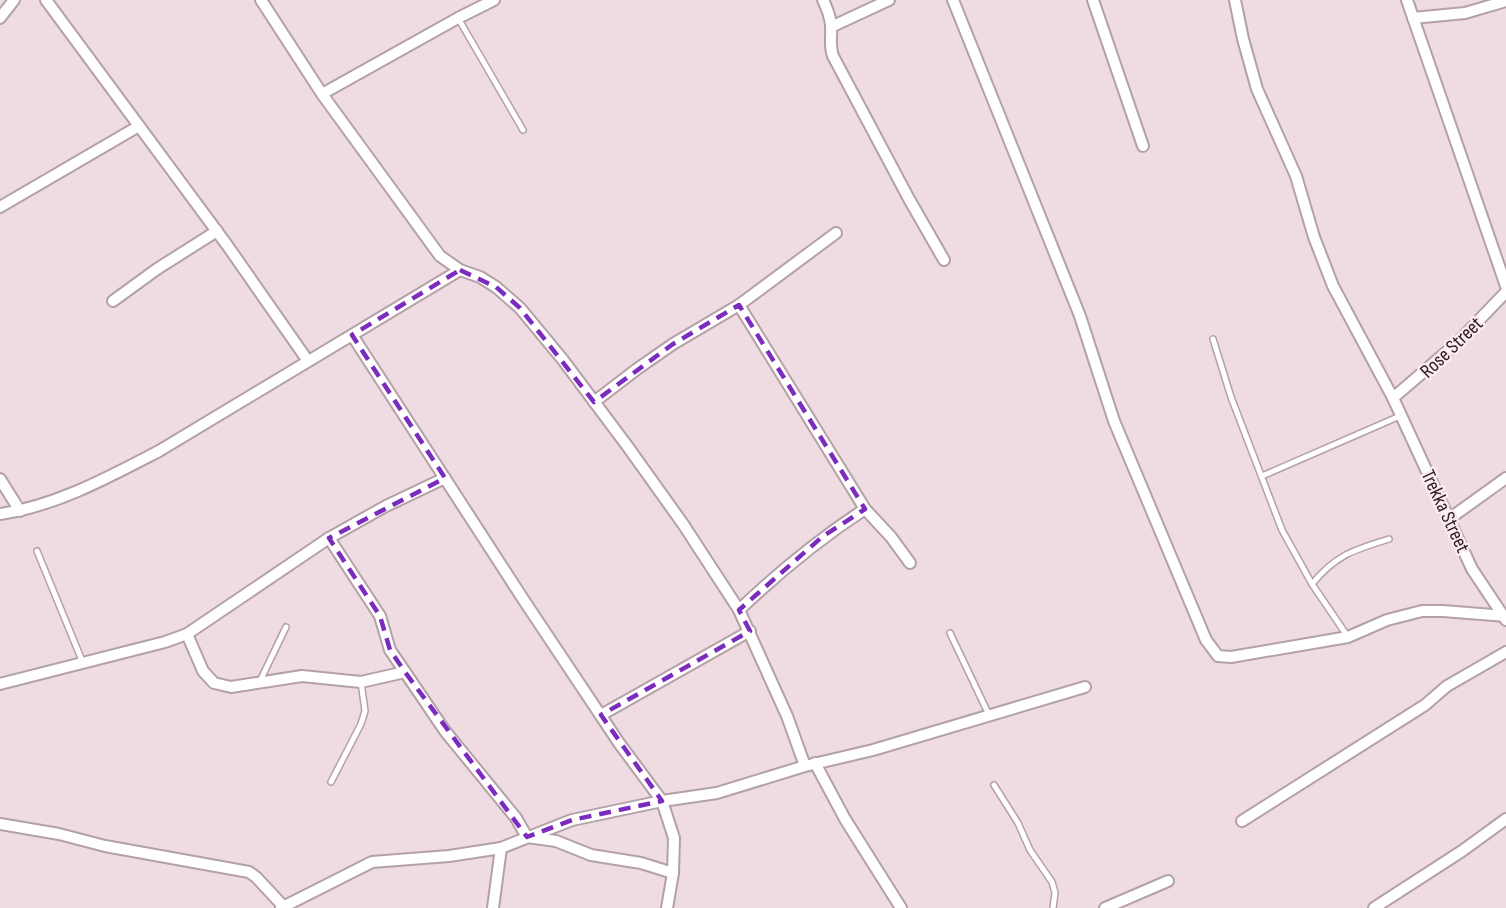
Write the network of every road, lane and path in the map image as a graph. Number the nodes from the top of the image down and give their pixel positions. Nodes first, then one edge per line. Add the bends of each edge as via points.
1 (14, 0) edge
2 (46, 0) edge
3 (261, 0) edge
4 (494, 0) edge
5 (823, 0) edge
6 (890, 0) edge
7 (953, 0) edge
8 (1093, 0) edge
9 (1235, 0) edge
10 (1407, 0) edge
11 (1506, 2) edge
12 (0, 18) edge
13 (458, 18) junction
14 (1413, 18) junction
15 (831, 27) junction
16 (322, 94) junction
17 (139, 126) junction
18 (523, 130) dead end
19 (1143, 146) dead end
20 (0, 207) edge
21 (217, 231) junction
22 (836, 233) dead end
23 (944, 260) dead end
24 (460, 270) junction
25 (1506, 286) edge
26 (1506, 292) edge
27 (113, 301) dead end
28 (739, 304) junction
29 (352, 334) junction
30 (1213, 339) dead end
31 (308, 362) junction
32 (1393, 398) junction
33 (594, 402) junction
34 (1401, 416) junction
35 (1262, 476) junction
36 (445, 478) junction
37 (1506, 478) edge
38 (0, 479) edge
39 (865, 509) junction
40 (20, 511) junction
41 (0, 514) edge
42 (1449, 519) junction
43 (329, 538) junction
44 (1389, 539) dead end
45 (37, 551) dead end
46 (910, 563) dead end
47 (1312, 584) junction
48 (739, 610) junction
49 (1505, 617) edge
50 (286, 627) dead end
51 (750, 631) junction
52 (950, 633) dead end
53 (187, 634) junction
54 (1348, 637) junction
55 (1506, 652) edge
56 (82, 663) junction
57 (405, 672) junction
58 (361, 682) junction
59 (260, 683) junction
60 (0, 684) edge
61 (1085, 687) dead end
62 (601, 715) junction
63 (989, 717) junction
64 (810, 764) junction
65 (332, 782) dead end
66 (994, 785) dead end
67 (662, 801) junction
68 (1506, 819) edge
69 (1242, 821) dead end
70 (0, 824) edge
71 (527, 837) junction
72 (501, 848) junction
73 (673, 873) junction
74 (1167, 881) dead end
75 (282, 907) edge
76 (493, 908) edge
77 (667, 908) edge
78 (901, 908) edge
79 (1053, 908) edge
80 (1105, 908) edge
81 (1374, 908) edge

1 - 12 street
2 - 17 street
3 - 16 street
4 - 13 street
5 - 15 street
6 - 15 street
7 - 54 street via 1080,316 1114,421 1206,640 1218,656 1231,657
8 - 19 street
9 - 32 street, Trekka Street via 1257,89 1296,176 1333,286
10 - 14 street
11 - 14 street via 1465,13
13 - 16 street
13 - 18 lane
14 - 25 street
15 - 23 street via 832,56
16 - 24 street via 440,256
17 - 20 street
17 - 21 street
21 - 27 street
21 - 31 street
22 - 28 street
24 - 29 street
24 - 33 street via 496,287 520,308
26 - 32 street, Rose Street via 1458,342
28 - 33 street via 673,344
28 - 39 street
29 - 31 street
29 - 36 street
30 - 35 lane
31 - 40 street via 159,451 80,490
32 - 34 street, Trekka Street
33 - 48 street via 683,524
34 - 35 lane
34 - 42 street, Trekka Street
35 - 47 lane via 1282,530
36 - 43 street
36 - 62 street
37 - 42 street
38 - 40 street
39 - 46 street
39 - 48 street via 822,537
40 - 41 street
42 - 49 street, Trekka Street via 1472,568
43 - 53 street
43 - 57 street via 380,616 390,650
44 - 47 lane via 1342,556
45 - 56 lane
47 - 54 lane
48 - 51 street
49 - 54 street via 1422,611 1387,620
50 - 59 lane
51 - 62 street
51 - 64 street
52 - 63 lane
53 - 56 street
53 - 59 street via 199,666 214,683 231,687
55 - 69 street via 1447,686 1425,705
56 - 60 street
57 - 58 street
57 - 71 street
58 - 59 street via 302,676
58 - 65 lane via 362,724
61 - 63 street
62 - 67 street
63 - 64 street
64 - 67 street via 717,793
64 - 78 street
66 - 79 lane via 1052,882
67 - 71 street via 572,820
67 - 73 street via 674,838
68 - 81 street
70 - 75 street via 249,872
71 - 72 street
71 - 73 street via 556,841 591,855
72 - 75 street via 372,862
72 - 76 street
73 - 77 street
74 - 80 street

